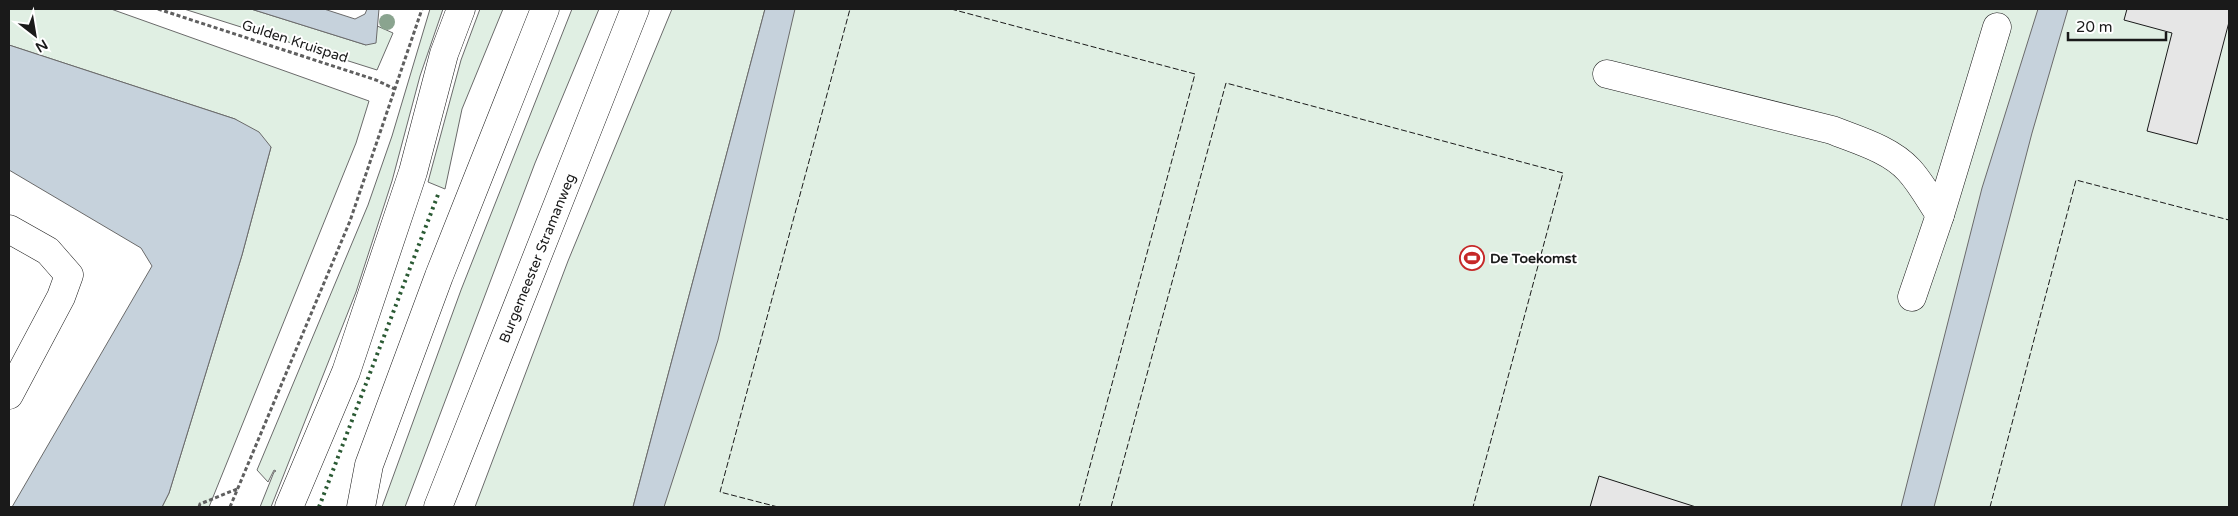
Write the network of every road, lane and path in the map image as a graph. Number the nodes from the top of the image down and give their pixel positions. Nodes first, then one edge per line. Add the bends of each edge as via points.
1 (158, 9) edge
2 (422, 9) edge
3 (461, 9) edge
4 (545, 9) edge
5 (635, 9) edge
6 (1997, 27) dead end
7 (1608, 74) dead end
8 (396, 88) junction
9 (1940, 215) junction
10 (9, 229) edge
11 (1912, 297) dead end
12 (9, 395) edge
13 (368, 464) junction
14 (238, 489) junction
15 (199, 507) edge
16 (230, 507) edge
17 (288, 507) edge
18 (348, 507) edge
19 (361, 507) edge
20 (438, 507) edge

1 - 8 path, Gulden Kruispad
2 - 8 path
3 - 17 main road via 444,54 413,172 346,372
4 - 13 main road
5 - 20 main road, Burgemeester Stramanweg
6 - 9 main road
7 - 9 main road via 1832,130 1858,140 1885,152 1908,169
8 - 14 path via 350,221
9 - 11 main road
10 - 12 main road via 48,251 69,275 61,297
13 - 18 main road
13 - 19 main road
14 - 15 path
14 - 16 path

